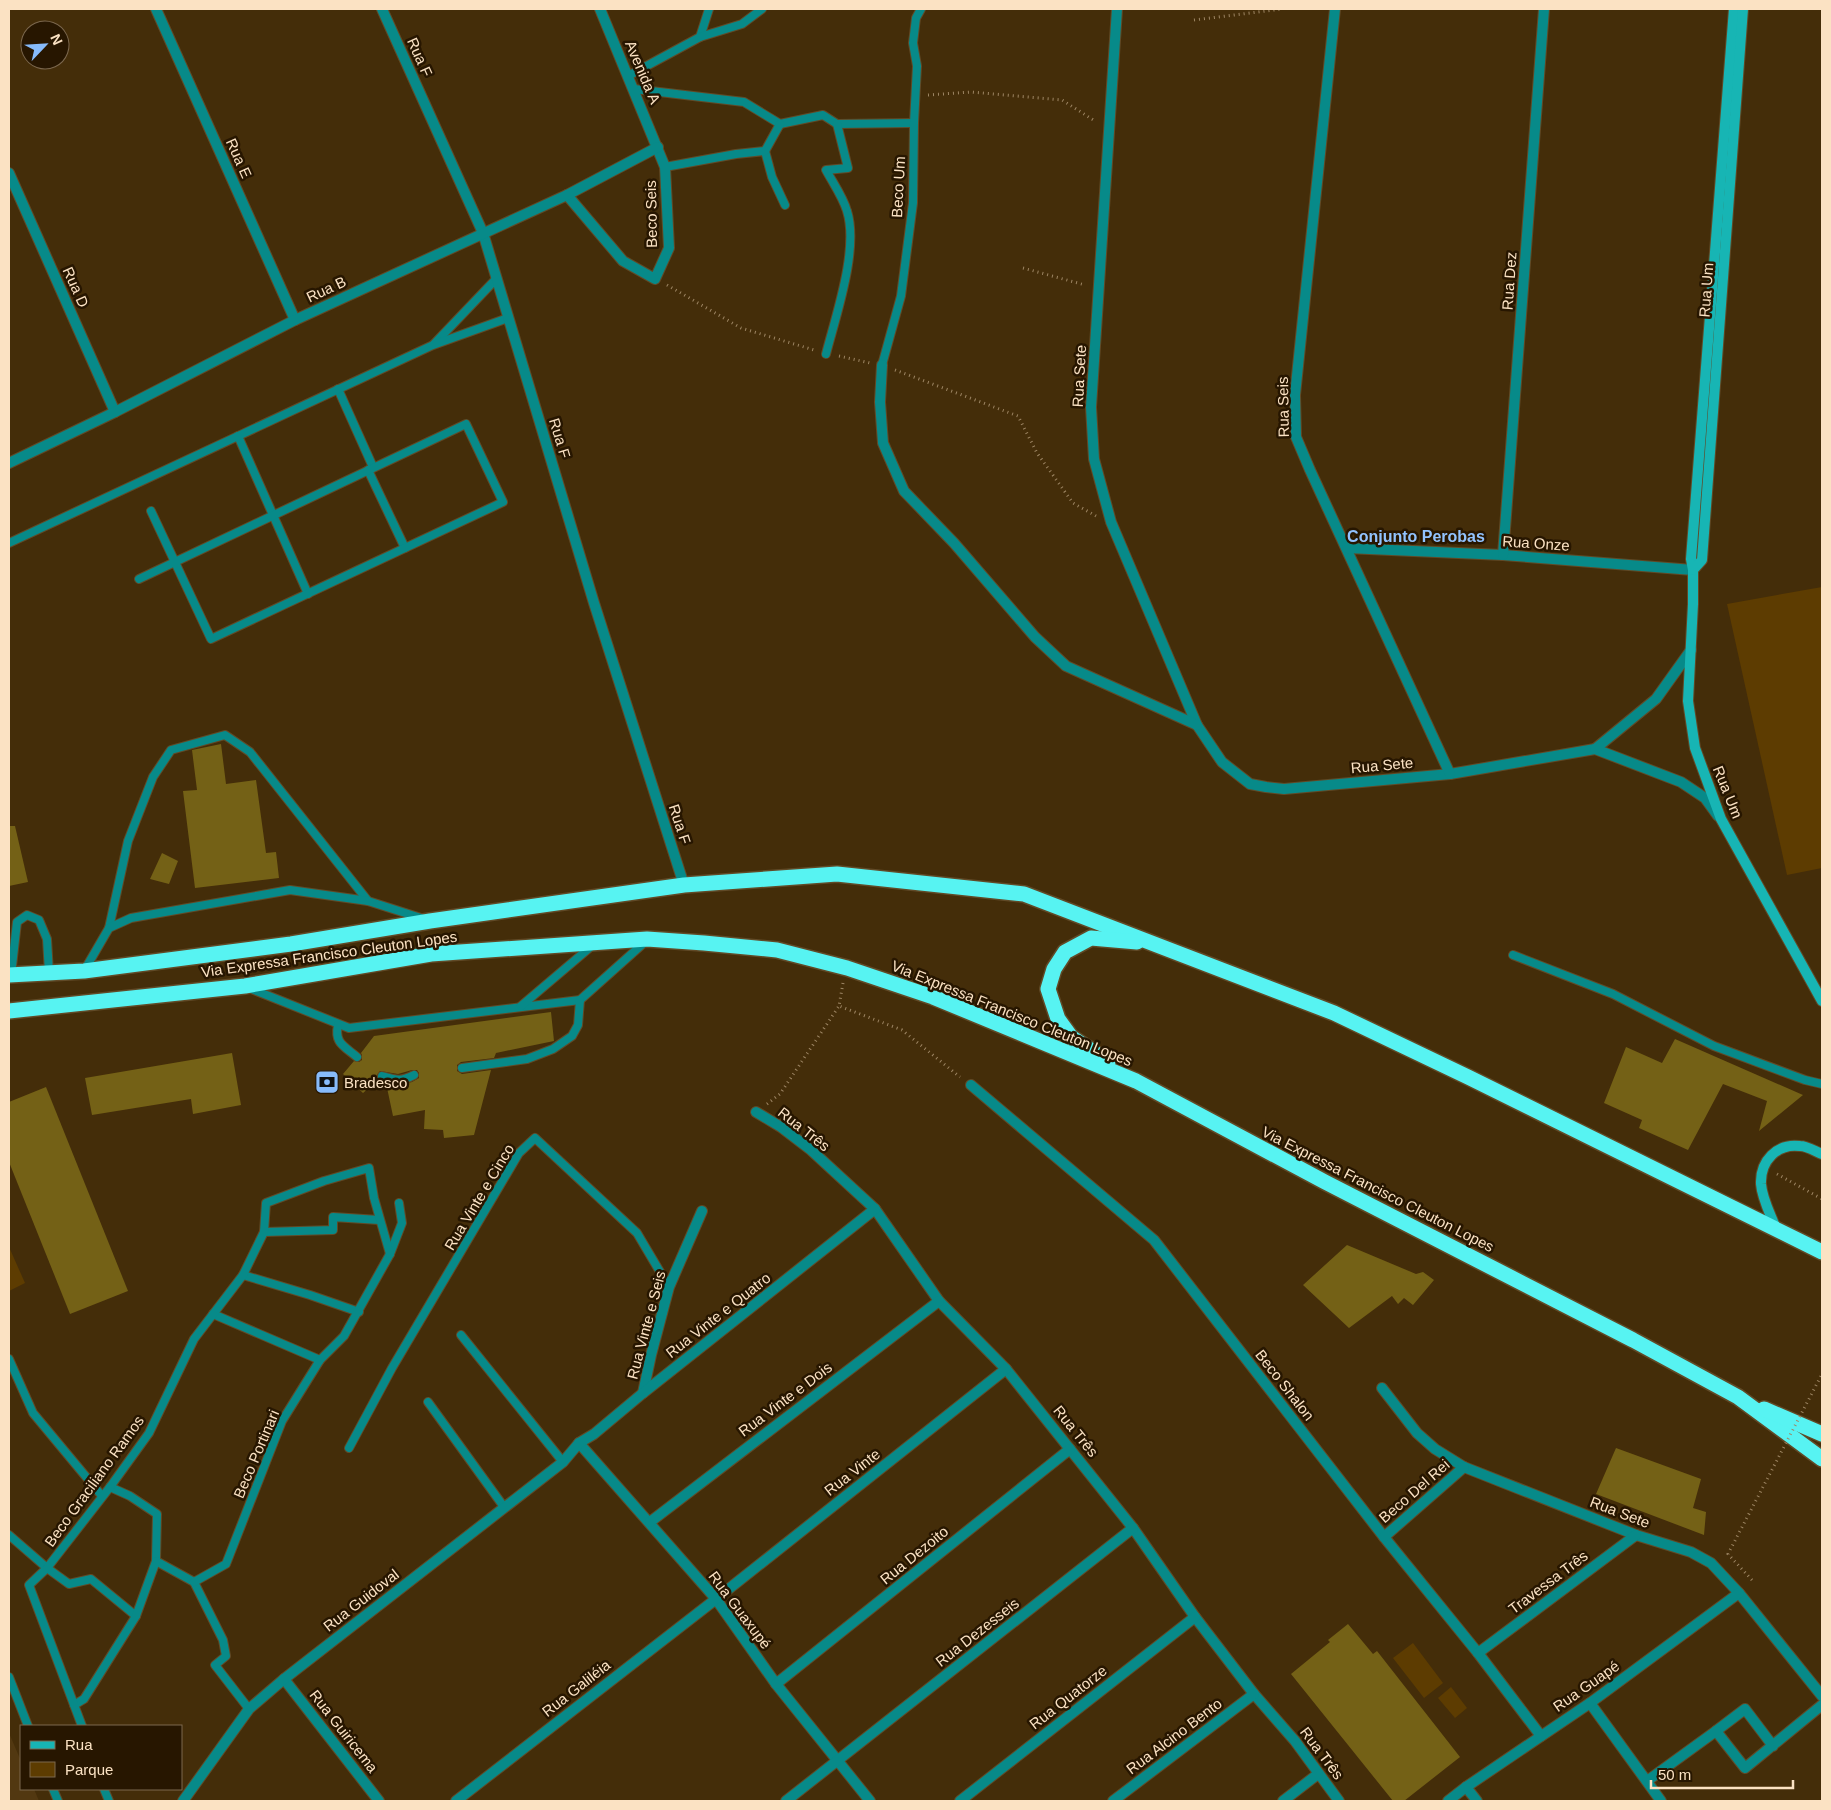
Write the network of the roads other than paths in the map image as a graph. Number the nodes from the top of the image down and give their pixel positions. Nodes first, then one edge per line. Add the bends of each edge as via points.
1 (156, 9) edge
2 (382, 9) edge
3 (600, 9) edge
4 (709, 9) edge
5 (762, 9) edge
6 (920, 9) edge
7 (1117, 9) edge
8 (1335, 9) edge
9 (1544, 9) edge
10 (1740, 9) edge
11 (700, 37) junction
12 (628, 76) junction
13 (634, 89) junction
14 (914, 123) junction
15 (780, 124) junction
16 (837, 124) junction
17 (658, 147) junction
18 (765, 151) junction
19 (665, 168) junction
20 (9, 173) edge
21 (568, 195) junction
22 (785, 205) dead end
23 (483, 233) junction
24 (497, 278) junction
25 (508, 318) junction
26 (295, 320) junction
27 (433, 345) junction
28 (826, 354) dead end
29 (882, 365) joint
30 (338, 389) junction
31 (115, 412) junction
32 (238, 436) junction
33 (9, 463) edge
34 (370, 469) junction
35 (151, 511) dead end
36 (273, 515) junction
37 (9, 543) edge
38 (405, 548) junction
39 (1347, 548) junction
40 (1503, 555) junction
41 (175, 562) junction
42 (1693, 570) junction
43 (139, 579) dead end
44 (308, 594) junction
45 (1691, 650) junction
46 (1197, 725) junction
47 (1595, 749) junction
48 (1450, 774) junction
49 (1721, 819) junction
50 (684, 885) junction
51 (368, 901) junction
52 (430, 921) junction
53 (109, 928) junction
54 (647, 939) junction
55 (597, 942) junction
56 (1155, 944) junction
57 (1512, 955) dead end
58 (84, 971) junction
59 (49, 973) junction
60 (10, 975) edge
61 (245, 986) junction
62 (580, 1000) junction
63 (1822, 1001) edge
64 (521, 1006) junction
65 (9, 1011) edge
66 (338, 1025) junction
67 (357, 1057) dead end
68 (462, 1068) dead end
69 (414, 1075) dead end
70 (382, 1076) dead end
71 (1136, 1081) junction
72 (1822, 1084) edge
73 (971, 1085) road end
74 (756, 1112) road end
75 (1822, 1154) edge
76 (399, 1203) dead end
77 (876, 1209) junction
78 (702, 1211) dead end
79 (379, 1220) junction
80 (1776, 1229) junction
81 (264, 1232) junction
82 (1822, 1252) edge
83 (390, 1254) junction
84 (243, 1275) junction
85 (668, 1287) junction
86 (939, 1301) junction
87 (358, 1312) junction
88 (213, 1314) junction
89 (460, 1335) dead end
90 (9, 1360) edge
91 (320, 1360) junction
92 (1006, 1369) junction
93 (1382, 1388) dead end
94 (643, 1393) junction
95 (1738, 1397) junction
96 (428, 1402) dead end
97 (1822, 1434) edge
98 (579, 1443) junction
99 (349, 1448) dead end
100 (1070, 1449) junction
101 (1822, 1459) edge
102 (563, 1462) junction
103 (1464, 1467) junction
104 (110, 1487) junction
105 (102, 1496) junction
106 (504, 1507) junction
107 (650, 1522) junction
108 (1134, 1528) junction
109 (9, 1535) edge
110 (1636, 1535) junction
111 (1384, 1537) junction
112 (156, 1561) junction
113 (47, 1568) junction
114 (194, 1582) junction
115 (1739, 1593) junction
116 (716, 1599) junction
117 (136, 1616) junction
118 (1195, 1617) junction
119 (1478, 1653) junction
120 (9, 1677) edge
121 (284, 1679) junction
122 (776, 1684) junction
123 (1254, 1694) junction
124 (1822, 1696) edge
125 (1590, 1703) junction
126 (74, 1705) junction
127 (1822, 1705) edge
128 (249, 1709) junction
129 (28, 1725) edge
130 (82, 1725) edge
131 (1716, 1732) junction
132 (1541, 1736) junction
133 (1773, 1746) junction
134 (838, 1760) junction
135 (1318, 1774) junction
136 (1647, 1782) junction
137 (1466, 1787) junction
138 (183, 1801) edge
139 (379, 1801) edge
140 (456, 1801) edge
141 (786, 1801) edge
142 (870, 1801) edge
143 (960, 1801) edge
144 (1114, 1801) edge
145 (1283, 1801) edge
146 (1339, 1801) edge
147 (1448, 1801) edge
148 (1477, 1801) edge
149 (1661, 1801) edge

1 - 26 street, Rua E
2 - 23 street, Rua F
3 - 12 street, Avenida A
4 - 11 lane
5 - 11 lane via 742,24
6 - 14 lane, Beco Um via 913,43 917,66
7 - 46 street, Rua Sete via 1091,407 1094,459 1110,522
8 - 39 street, Rua Seis via 1295,395 1296,437
9 - 40 street, Rua Dez
10 - 42 street, Rua Um via 1691,559
11 - 12 lane
12 - 13 street, Avenida A
13 - 15 lane via 744,102
13 - 17 street, Avenida A
14 - 16 lane
14 - 29 lane, Beco Um via 914,176 901,296
15 - 16 lane via 823,115
15 - 18 lane
16 - 28 lane via 848,168 826,170 847,209 851,229 848,264
17 - 19 street, Beco Seis
17 - 21 street, Rua B
18 - 19 lane
18 - 22 lane
19 - 21 street, Beco Seis via 669,248 655,279 623,260
20 - 31 street, Rua D
21 - 23 street, Rua B
23 - 24 street, Rua F
23 - 26 street, Rua B
24 - 25 street, Rua F
24 - 27 lane
25 - 27 lane
25 - 50 street, Rua F
26 - 31 street, Rua B
27 - 30 lane
29 - 46 street via 883,443 904,491 1035,637 1066,666
30 - 32 lane
30 - 34 lane
31 - 33 street, Rua B
32 - 36 lane
32 - 37 lane
34 - 36 lane
34 - 38 lane
34 - 38 lane via 466,424 502,502
35 - 41 lane
36 - 41 lane
36 - 44 lane
38 - 44 lane
39 - 40 street, Rua Onze
39 - 48 street, Rua Seis
40 - 42 street, Rua Onze
41 - 43 lane
41 - 44 lane via 211,640
42 - 45 street, Rua Um
45 - 47 street, Rua Sete via 1656,699
45 - 49 street, Rua Um via 1688,701 1695,748
46 - 48 street, Rua Sete via 1222,762 1250,784 1284,789
47 - 48 street, Rua Sete
47 - 49 street via 1681,782 1705,798
49 - 63 street, Rua Um
50 - 52 highway, Via Expressa Francisco Cleuton Lopes
50 - 56 highway, Via Expressa Francisco Cleuton Lopes via 837,874 1024,894
51 - 52 lane
51 - 53 lane via 290,890 131,918
51 - 53 lane via 250,752 225,735 171,750 154,777 128,841
52 - 58 highway, Via Expressa Francisco Cleuton Lopes via 291,944
53 - 58 lane
54 - 55 highway, Via Expressa Francisco Cleuton Lopes
54 - 62 lane
54 - 71 highway, Via Expressa Francisco Cleuton Lopes via 777,950 847,968 933,997
55 - 61 highway, Via Expressa Francisco Cleuton Lopes via 431,954
55 - 64 lane
56 - 71 highway via 1091,938 1065,952 1048,989 1058,1019 1071,1037
56 - 80 highway, Via Expressa Francisco Cleuton Lopes via 1334,1013
57 - 72 lane via 1614,994 1714,1046
58 - 59 highway, Via Expressa Francisco Cleuton Lopes
59 - 60 highway, Via Expressa Francisco Cleuton Lopes
59 - 60 lane via 47,939 39,920 27,915 17,922
61 - 65 highway, Via Expressa Francisco Cleuton Lopes
61 - 66 lane
62 - 64 lane
62 - 68 lane via 578,1025 572,1036 553,1049 527,1059
64 - 66 lane via 349,1028
66 - 67 lane via 336,1035 339,1042
69 - 70 lane via 404,1080
71 - 95 highway, Via Expressa Francisco Cleuton Lopes
73 - 111 street, Beco Shalon via 1154,1240
74 - 77 street, Rua Três via 811,1150
75 - 80 street via 1802,1146 1787,1146 1773,1152 1763,1167 1764,1195
76 - 83 lane, Beco Portinari via 402,1223
77 - 86 street, Rua Três
77 - 94 street, Rua Vinte e Quatro
78 - 85 street, Rua Vinte e Seis
79 - 81 lane via 333,1218 333,1230
79 - 81 lane, Beco Graciliano Ramos via 369,1168 266,1203
79 - 83 lane
80 - 82 highway, Via Expressa Francisco Cleuton Lopes
81 - 84 lane, Beco Graciliano Ramos
83 - 87 lane, Beco Portinari
84 - 87 lane
84 - 88 lane, Beco Graciliano Ramos
85 - 94 street, Rua Vinte e Seis
85 - 99 lane, Rua Vinte e Cinco via 637,1233 535,1138 519,1153 392,1368
86 - 92 street, Rua Três
86 - 107 street, Rua Vinte e Dois
87 - 91 lane, Beco Portinari via 344,1336
88 - 91 lane
88 - 104 lane, Beco Graciliano Ramos via 194,1338 149,1433
89 - 102 lane
90 - 105 lane via 33,1413
91 - 114 lane, Beco Portinari via 282,1421 226,1564
92 - 100 street, Rua Três
92 - 116 street, Rua Vinte
93 - 103 street, Rua Sete via 1417,1433
94 - 98 street, Rua Vinte e Quatro
95 - 97 highway
95 - 101 highway, Via Expressa Francisco Cleuton Lopes
96 - 106 lane
98 - 102 street, Rua Guidoval
98 - 107 street, Rua Guaxupé
100 - 108 street, Rua Três
100 - 122 street, Rua Dezoito
102 - 106 street, Rua Guidoval
103 - 110 street, Rua Sete
103 - 111 street, Beco Del Rei
104 - 105 lane, Beco Graciliano Ramos
104 - 112 lane via 157,1514
105 - 113 lane, Beco Graciliano Ramos
106 - 121 street, Rua Guidoval
107 - 116 street, Rua Guaxupé
108 - 118 street, Rua Três
108 - 134 street, Rua Dezesseis
109 - 113 lane
110 - 115 street, Rua Sete via 1691,1552 1711,1563
110 - 119 street, Travessa Três
111 - 119 street, Beco Shalon
112 - 114 lane
112 - 117 lane
113 - 117 lane via 69,1584 91,1579
113 - 126 lane, Beco Graciliano Ramos via 29,1585
114 - 128 lane via 223,1640 226,1656 215,1665
115 - 124 street, Rua Sete
115 - 125 street, Rua Guapé
116 - 122 street, Rua Guaxupé
116 - 140 street, Rua Galiléia
117 - 126 lane via 84,1699
118 - 123 street, Rua Três
118 - 143 street, Rua Quatorze
119 - 132 street, Beco Shalon
120 - 129 lane
121 - 128 street, Rua Guidoval
121 - 139 street, Rua Guiricema
122 - 134 street, Rua Guaxupé
123 - 135 street, Rua Três via 1296,1741
123 - 144 street, Rua Alcino Bento
125 - 132 street, Rua Guapé
125 - 136 street
126 - 130 lane
127 - 133 street
128 - 138 street, Rua Guidoval
131 - 133 street via 1745,1768
131 - 133 street via 1744,1709
131 - 136 street
132 - 137 street, Rua Guapé
134 - 141 street, Rua Dezesseis
134 - 142 street, Rua Guaxupé
135 - 145 street
135 - 146 street, Rua Três
136 - 149 street
137 - 147 street, Rua Guapé
137 - 148 street

